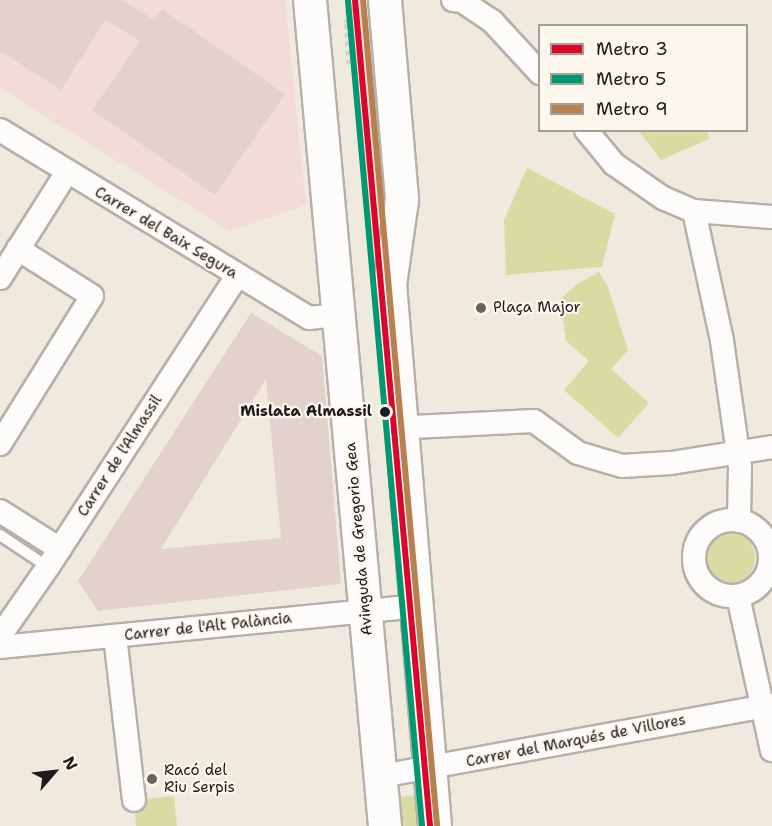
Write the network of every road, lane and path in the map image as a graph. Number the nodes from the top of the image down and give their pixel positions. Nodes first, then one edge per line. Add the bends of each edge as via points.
1 (310, 0) edge
2 (348, 0) edge
3 (385, 0) edge
4 (453, 0) edge
5 (356, 20) dead end
6 (349, 69) dead end
7 (538, 71) edge
8 (0, 130) edge
9 (588, 132) edge
10 (67, 172) junction
11 (694, 211) junction
12 (772, 217) edge
13 (18, 249) junction
14 (237, 276) junction
15 (0, 278) edge
16 (337, 315) junction
17 (412, 427) dead end
18 (0, 444) edge
19 (772, 447) edge
20 (738, 452) junction
21 (0, 511) edge
22 (739, 521) junction
23 (0, 536) edge
24 (54, 558) junction
25 (738, 596) junction
26 (415, 606) junction
27 (366, 612) junction
28 (0, 636) edge
29 (115, 636) junction
30 (0, 647) edge
31 (768, 706) edge
32 (772, 750) edge
33 (429, 769) junction
34 (381, 777) junction
35 (134, 800) dead end
36 (385, 826) edge
37 (435, 826) edge

1 - 16 street, Avinguda de Gregorio Gea
2 - 5 path
2 - 6 path
3 - 26 street via 402,200 390,284
4 - 7 street via 462,1 492,21
8 - 10 street, Carrer del Baix Segura
9 - 11 street via 614,164 663,198
10 - 13 street
10 - 14 street, Carrer del Baix Segura
11 - 12 street
11 - 20 street via 722,341
13 - 15 street
13 - 18 street via 92,296
14 - 16 street, Carrer del Baix Segura via 309,318
14 - 24 street, Carrer de l'Almassil
16 - 27 street, Avinguda de Gregorio Gea
17 - 20 street via 534,421 578,453 621,466
19 - 20 street
20 - 22 street
21 - 24 street
22 - 25 street via 761,535 770,559 760,583
22 - 25 street via 715,525 698,541 694,552 698,576 705,585 726,596
23 - 24 lane
24 - 28 street, Carrer de l'Almassil
25 - 31 street
26 - 27 street, Carrer de l'Alt Palància
26 - 33 street
27 - 29 street, Carrer de l'Alt Palància
27 - 34 street, Avinguda de Gregorio Gea
29 - 30 street, Carrer de l'Alt Palància
29 - 35 street
31 - 32 street
31 - 33 street, Carrer del Marqués de Villores
33 - 34 street, Carrer del Marqués de Villores
33 - 37 street
34 - 36 street, Avinguda de Gregorio Gea

